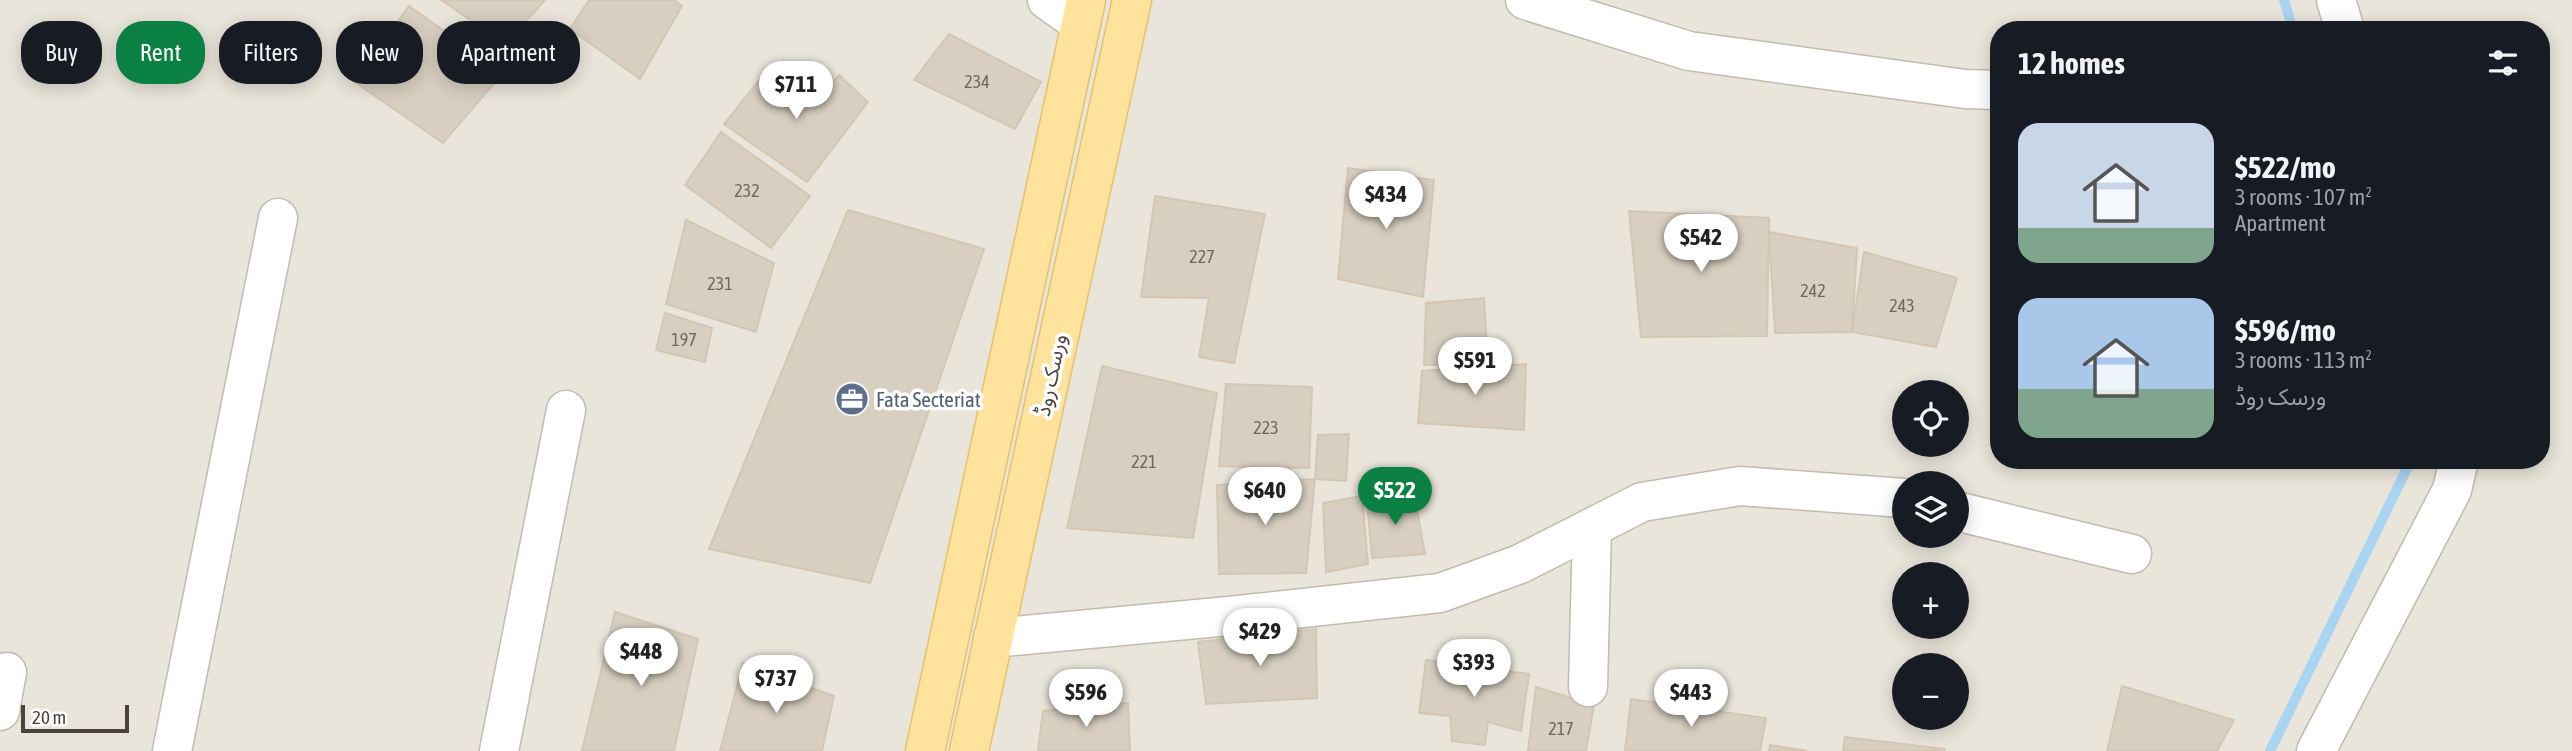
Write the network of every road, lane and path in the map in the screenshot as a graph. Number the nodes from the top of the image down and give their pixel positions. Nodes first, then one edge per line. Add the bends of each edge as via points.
1 (1046, 0) edge
2 (1132, 0) edge
3 (1525, 0) edge
4 (2336, 0) edge
5 (1083, 12) edge
6 (2342, 21) edge
7 (1990, 90) edge
8 (278, 218) dead end
9 (566, 410) dead end
10 (2457, 469) edge
11 (1892, 497) edge
12 (1969, 513) edge
13 (1592, 527) junction
14 (2132, 554) dead end
15 (993, 638) junction
16 (8, 672) dead end
17 (1588, 687) dead end
18 (0, 711) edge
19 (172, 751) edge
20 (499, 751) edge
21 (925, 751) edge
22 (969, 751) edge
23 (2316, 751) edge

1 - 5 street
2 - 15 main road, ورسک روڈ
3 - 7 street via 1689,51
4 - 6 street
5 - 21 main road, ورسک روڈ
8 - 19 street
9 - 20 street
10 - 23 street via 2452,490
11 - 13 street via 1740,486 1642,502
12 - 14 street
13 - 15 street via 1520,564 1440,593
13 - 17 street
15 - 22 main road, ورسک روڈ
16 - 18 street

